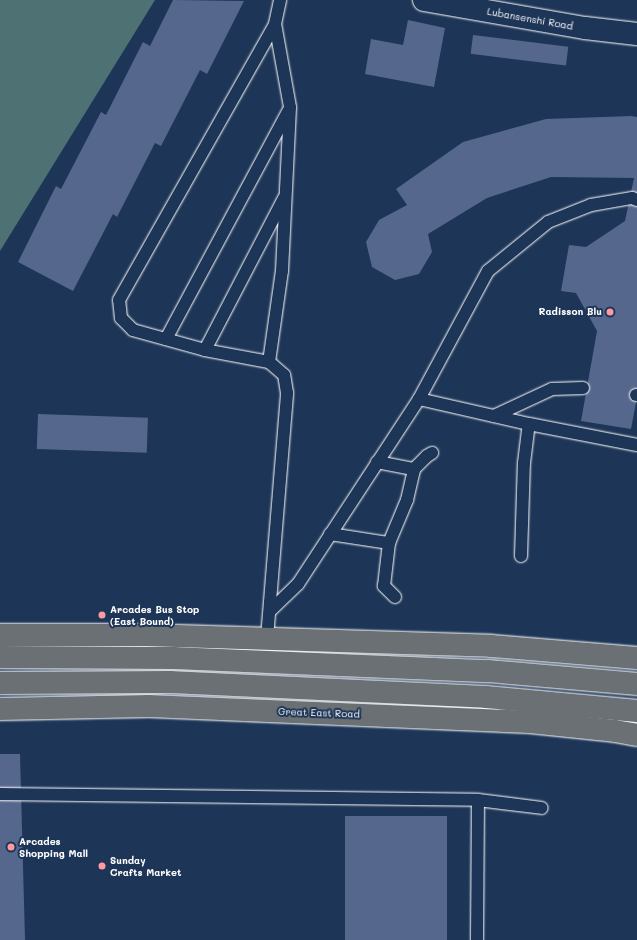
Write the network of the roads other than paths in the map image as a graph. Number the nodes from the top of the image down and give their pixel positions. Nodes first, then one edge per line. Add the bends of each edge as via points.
1 (280, 0) edge
2 (431, 1) edge
3 (275, 24) junction
4 (637, 34) edge
5 (290, 107) junction
6 (286, 194) junction
7 (637, 200) edge
8 (166, 339) junction
9 (205, 350) junction
10 (269, 362) junction
11 (583, 388) dead end
12 (419, 399) junction
13 (494, 416) junction
14 (529, 424) junction
15 (637, 445) edge
16 (432, 453) dead end
17 (377, 462) junction
18 (414, 469) junction
19 (330, 534) junction
20 (389, 543) junction
21 (521, 556) dead end
22 (394, 597) dead end
23 (270, 611) junction
24 (0, 635) edge
25 (267, 638) junction
26 (0, 657) edge
27 (637, 658) edge
28 (0, 683) edge
29 (637, 684) edge
30 (0, 709) edge
31 (637, 711) edge
32 (637, 735) edge
33 (0, 794) edge
34 (478, 800) junction
35 (542, 808) dead end
36 (477, 940) edge

1 - 3 lane
2 - 4 street, Lubansenshi Road via 585,28
3 - 5 lane
3 - 8 lane via 119,300 121,318 133,330
5 - 6 lane
5 - 8 lane
6 - 9 lane
6 - 10 lane via 282,271
7 - 12 lane via 632,198 591,205 548,222 488,271
8 - 9 lane
9 - 10 lane
10 - 23 lane via 284,375 288,393
11 - 13 lane via 552,389
12 - 13 lane
12 - 17 lane
13 - 14 lane
14 - 15 lane
14 - 21 lane via 524,463
16 - 18 lane
17 - 18 lane
17 - 19 lane
18 - 20 lane via 407,500
19 - 20 lane
19 - 23 lane via 298,584
20 - 22 lane via 384,586
23 - 25 lane
24 - 25 main road
25 - 27 main road via 491,646
26 - 29 main road via 174,658 488,671
28 - 31 main road via 170,682 486,697
30 - 32 main road, Great East Road via 149,706 522,721
33 - 34 lane
34 - 35 lane
34 - 36 lane

